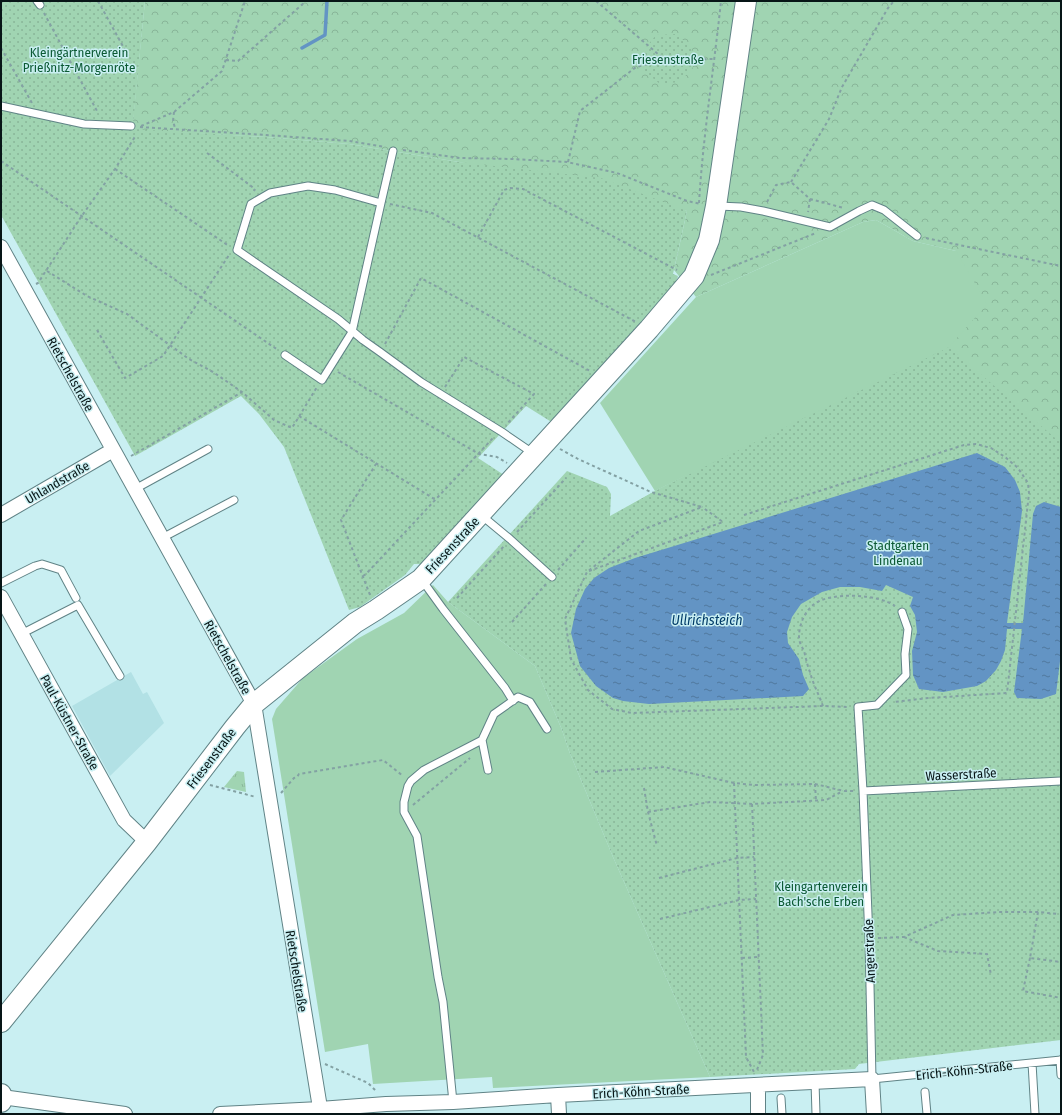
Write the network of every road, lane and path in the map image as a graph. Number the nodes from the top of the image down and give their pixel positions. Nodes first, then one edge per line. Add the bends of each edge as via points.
1 (98, 1) edge
2 (245, 1) edge
3 (306, 1) edge
4 (596, 1) edge
5 (721, 1) edge
6 (746, 1) edge
7 (894, 1) edge
8 (39, 3) edge
9 (1, 48) edge
10 (715, 58) junction
11 (130, 59) dead end
12 (226, 60) junction
13 (664, 60) junction
14 (32, 102) dead end
15 (1, 106) edge
16 (97, 111) dead end
17 (174, 112) junction
18 (131, 126) joint
19 (139, 127) junction
20 (175, 128) junction
21 (386, 147) dead end
22 (401, 149) dead end
23 (393, 151) dead end
24 (207, 153) dead end
25 (1, 162) edge
26 (567, 162) junction
27 (115, 168) junction
28 (791, 182) junction
29 (810, 199) junction
30 (381, 203) junction
31 (251, 204) junction
32 (707, 204) junction
33 (763, 211) junction
34 (859, 211) junction
35 (81, 217) junction
36 (806, 221) junction
37 (830, 228) junction
38 (917, 236) joint
39 (478, 237) junction
40 (1, 247) edge
41 (235, 249) junction
42 (1061, 266) edge
43 (46, 271) junction
44 (694, 276) junction
45 (25, 290) junction
46 (201, 298) junction
47 (649, 329) junction
48 (97, 330) dead end
49 (352, 332) junction
50 (170, 346) junction
51 (380, 352) junction
52 (285, 355) joint
53 (330, 367) junction
54 (603, 379) junction
55 (322, 380) junction
56 (242, 392) junction
57 (440, 394) junction
58 (299, 416) junction
59 (501, 431) junction
60 (540, 448) junction
61 (208, 449) dead end
62 (479, 454) junction
63 (116, 455) junction
64 (376, 464) junction
65 (520, 471) junction
66 (566, 478) dead end
67 (135, 489) junction
68 (234, 500) dead end
69 (436, 500) junction
70 (702, 508) junction
71 (1, 514) edge
72 (480, 514) junction
73 (744, 515) dead end
74 (162, 538) junction
75 (586, 538) dead end
76 (510, 539) junction
77 (587, 572) junction
78 (363, 576) junction
79 (552, 577) junction
80 (421, 579) junction
81 (1, 583) edge
82 (1, 597) edge
83 (76, 598) dead end
84 (457, 598) dead end
85 (376, 610) junction
86 (902, 612) joint
87 (512, 622) dead end
88 (21, 634) junction
89 (120, 676) dead end
90 (513, 701) junction
91 (254, 704) junction
92 (877, 705) junction
93 (823, 706) junction
94 (858, 707) junction
95 (547, 729) dead end
96 (482, 744) junction
97 (488, 770) dead end
98 (595, 772) dead end
99 (294, 778) dead end
100 (194, 781) junction
101 (411, 781) junction
102 (1061, 782) edge
103 (734, 784) junction
104 (815, 784) junction
105 (644, 788) dead end
106 (844, 791) junction
107 (862, 792) junction
108 (269, 800) junction
109 (816, 801) junction
110 (735, 803) junction
111 (752, 804) junction
112 (404, 812) junction
113 (648, 812) junction
114 (147, 842) junction
115 (656, 846) dead end
116 (754, 857) junction
117 (737, 858) junction
118 (659, 878) dead end
119 (756, 899) junction
120 (739, 900) junction
121 (1038, 912) junction
122 (1058, 914) dead end
123 (660, 919) dead end
124 (904, 936) junction
125 (869, 939) junction
126 (759, 957) junction
127 (742, 958) junction
128 (1030, 958) junction
129 (1061, 962) edge
130 (991, 975) dead end
131 (1061, 998) edge
132 (5, 1012) edge
133 (311, 1058) junction
134 (1060, 1060) edge
135 (1032, 1063) junction
136 (1061, 1075) edge
137 (872, 1079) junction
138 (815, 1082) junction
139 (758, 1085) junction
140 (925, 1092) dead end
141 (558, 1095) junction
142 (1, 1098) edge
143 (780, 1098) dead end
144 (453, 1102) junction
145 (386, 1104) junction
146 (320, 1112) edge
147 (125, 1114) edge
148 (220, 1114) edge
149 (559, 1114) edge
150 (758, 1114) edge
151 (782, 1114) edge
152 (816, 1114) edge
153 (874, 1114) edge
154 (927, 1114) edge
155 (1035, 1114) edge

1 - 11 path
2 - 12 path
3 - 12 path via 238,61
4 - 13 path
5 - 10 path
6 - 32 street, Friesenstraße
7 - 28 path via 842,87 829,119
8 - 16 path
9 - 14 path
10 - 13 path
10 - 32 path via 702,162
12 - 17 path via 222,71
13 - 26 path via 636,67 580,111
15 - 18 lane via 84,124
17 - 19 path
17 - 20 path
18 - 19 path
19 - 20 path
19 - 27 path
20 - 21 path via 349,141
22 - 26 path via 460,158
23 - 30 lane
24 - 31 path via 255,189
25 - 35 path
26 - 32 path via 617,173 687,201
27 - 35 path
27 - 41 path
28 - 29 path
28 - 33 path via 776,185
29 - 34 path
29 - 36 path
30 - 31 lane via 335,190 308,186 270,193
30 - 39 path via 432,213
30 - 49 lane
31 - 41 lane
32 - 33 lane
32 - 44 street, Friesenstraße via 709,240
33 - 36 lane
34 - 37 lane
34 - 38 lane via 872,205 884,210
35 - 43 path
35 - 46 path
36 - 37 lane
37 - 44 path via 713,275
38 - 42 path
39 - 44 path via 504,190 523,189 674,270
39 - 47 path
40 - 45 street, Rietschelstraße
41 - 46 path
41 - 49 lane via 338,319
43 - 45 path via 38,283
43 - 50 path via 87,296 126,314
44 - 47 street, Friesenstraße
45 - 63 street, Rietschelstraße
46 - 50 path
46 - 52 path
47 - 54 street, Friesenstraße
48 - 50 path via 125,378 163,356
49 - 51 lane
49 - 53 lane
50 - 56 path
51 - 54 path via 421,278
51 - 57 lane
52 - 55 lane
53 - 55 lane
53 - 62 path
54 - 60 street, Friesenstraße
55 - 58 path
56 - 58 path via 274,420 292,428
56 - 63 path via 134,454
57 - 59 lane
57 - 59 path via 464,357 534,394
58 - 64 path
59 - 60 lane
59 - 62 path
60 - 65 street, Friesenstraße
60 - 70 path via 578,459 651,492
61 - 67 lane
62 - 65 path via 497,457
62 - 69 path
63 - 67 street, Rietschelstraße
63 - 71 street, Uhlandstraße
64 - 69 path
64 - 78 path via 341,520
65 - 72 street, Friesenstraße
66 - 76 path
67 - 74 street, Rietschelstraße
68 - 74 lane
69 - 78 path
70 - 77 path via 638,531
70 - 77 path via 723,522
72 - 76 lane
72 - 80 street, Friesenstraße
73 - 92 path via 964,445 976,444 991,448 1018,468 1028,483 1029,493 1007,693 928,698
74 - 91 street, Rietschelstraße
75 - 79 path
76 - 79 lane
76 - 84 path
77 - 93 path via 565,619 571,659 588,690 612,709 632,713
78 - 85 path
79 - 87 path
80 - 85 street, Friesenstraße
80 - 90 lane
81 - 83 lane via 42,564 61,570
82 - 88 street, Paul-Küstner-Straße
85 - 91 street, Friesenstraße via 355,623
86 - 92 lane via 908,629 906,675
86 - 93 path via 890,602 874,597 850,595 826,598 814,604 804,614 798,639
88 - 89 lane via 78,605
88 - 114 street, Paul-Küstner-Straße via 124,820
90 - 95 lane via 518,697 530,702
90 - 96 lane via 494,714
91 - 100 street, Friesenstraße
91 - 108 street, Rietschelstraße
92 - 94 lane
93 - 94 path
94 - 107 lane, Angerstraße
96 - 97 lane
96 - 101 lane via 424,770
96 - 112 path
98 - 103 path via 664,767
99 - 101 path via 299,774 383,760
100 - 108 path
100 - 114 street, Friesenstraße
101 - 112 lane via 406,794
102 - 107 lane, Wasserstraße
103 - 104 path
103 - 110 path
104 - 106 path
104 - 109 path
105 - 113 path
106 - 107 path
106 - 109 path via 826,800
107 - 125 lane, Angerstraße
108 - 133 street, Rietschelstraße
109 - 111 path
110 - 111 path
110 - 113 path via 710,802
110 - 117 path
111 - 116 path
112 - 144 lane via 417,836 444,1002
113 - 115 path
114 - 132 street, Friesenstraße
116 - 117 path
116 - 119 path
117 - 118 path
117 - 120 path
119 - 120 path
119 - 126 path
120 - 123 path
120 - 127 path
121 - 122 path
121 - 124 path via 953,915
121 - 128 path
124 - 125 path
124 - 130 path via 938,950 987,954
125 - 137 lane, Angerstraße
126 - 127 path
126 - 127 path via 764,1055 755,1075 746,1057
128 - 129 path
128 - 131 path via 1023,991
133 - 145 path via 368,1083
133 - 146 street, Rietschelstraße
134 - 135 lane, Erich-Köhn-Straße
134 - 136 lane
135 - 137 lane, Erich-Köhn-Straße
135 - 155 lane
137 - 138 street, Erich-Köhn-Straße
137 - 153 street, Angerstraße
138 - 139 street, Erich-Köhn-Straße
138 - 152 lane
139 - 141 street, Erich-Köhn-Straße
139 - 150 street
140 - 154 lane
141 - 144 street, Erich-Köhn-Straße
141 - 149 street
142 - 147 street
143 - 151 lane
144 - 145 street, Erich-Köhn-Straße
145 - 146 street, Erich-Köhn-Straße
146 - 148 street, Erich-Köhn-Straße

